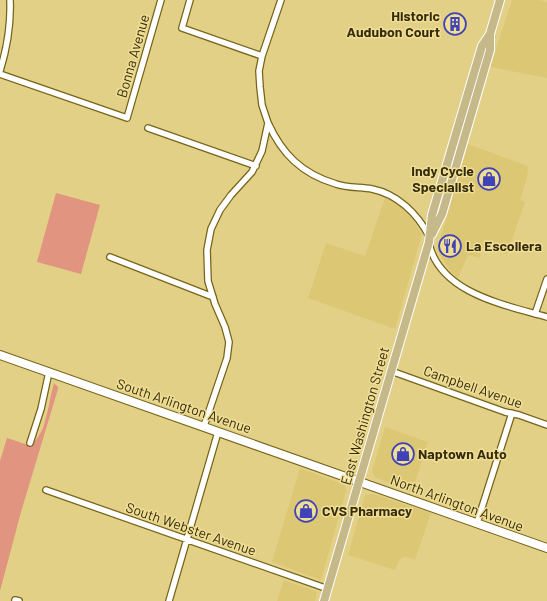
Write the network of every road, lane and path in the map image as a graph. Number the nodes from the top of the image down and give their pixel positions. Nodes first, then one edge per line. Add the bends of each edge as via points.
1 (10, 0) edge
2 (161, 0) edge
3 (190, 0) edge
4 (281, 0) edge
5 (500, 0) edge
6 (262, 56) junction
7 (0, 72) edge
8 (268, 123) junction
9 (148, 128) dead end
10 (256, 166) junction
11 (429, 240) junction
12 (110, 257) dead end
13 (547, 279) edge
14 (213, 297) junction
15 (535, 314) junction
16 (547, 317) edge
17 (0, 355) edge
18 (391, 371) junction
19 (49, 372) junction
20 (512, 413) junction
21 (547, 425) edge
22 (204, 426) junction
23 (218, 432) junction
24 (30, 443) dead end
25 (359, 481) junction
26 (46, 490) dead end
27 (477, 523) junction
28 (187, 540) junction
29 (547, 548) edge
30 (328, 590) junction
31 (169, 601) edge
32 (324, 601) edge

1 - 7 street via 8,38
2 - 7 street, Bonna Avenue via 127,118
3 - 6 street via 182,28
4 - 6 street
5 - 11 main road, East Washington Street via 490,34 482,46 472,77 432,215
6 - 8 street via 260,87
8 - 10 street
8 - 11 street via 282,148 302,168 332,183 376,190 393,197 408,208 424,226
9 - 10 street
10 - 14 street via 227,200 211,229 206,262
11 - 15 street via 440,266 460,286 482,297
11 - 18 main road, East Washington Street
12 - 14 street
13 - 15 street
14 - 22 street via 228,336 229,349
15 - 16 street
17 - 19 main road, South Arlington Avenue
18 - 20 street, Campbell Avenue
18 - 25 main road, East Washington Street
19 - 22 main road, South Arlington Avenue
19 - 24 street
20 - 21 street, Campbell Avenue
20 - 27 street
22 - 23 main road, South Arlington Avenue
23 - 25 main road, South Arlington Avenue
23 - 28 street
25 - 27 main road, North Arlington Avenue
25 - 30 main road, East Washington Street
26 - 28 street, South Webster Avenue
27 - 29 main road, North Arlington Avenue
28 - 30 street, South Webster Avenue
28 - 31 street
30 - 32 main road, East Washington Street

